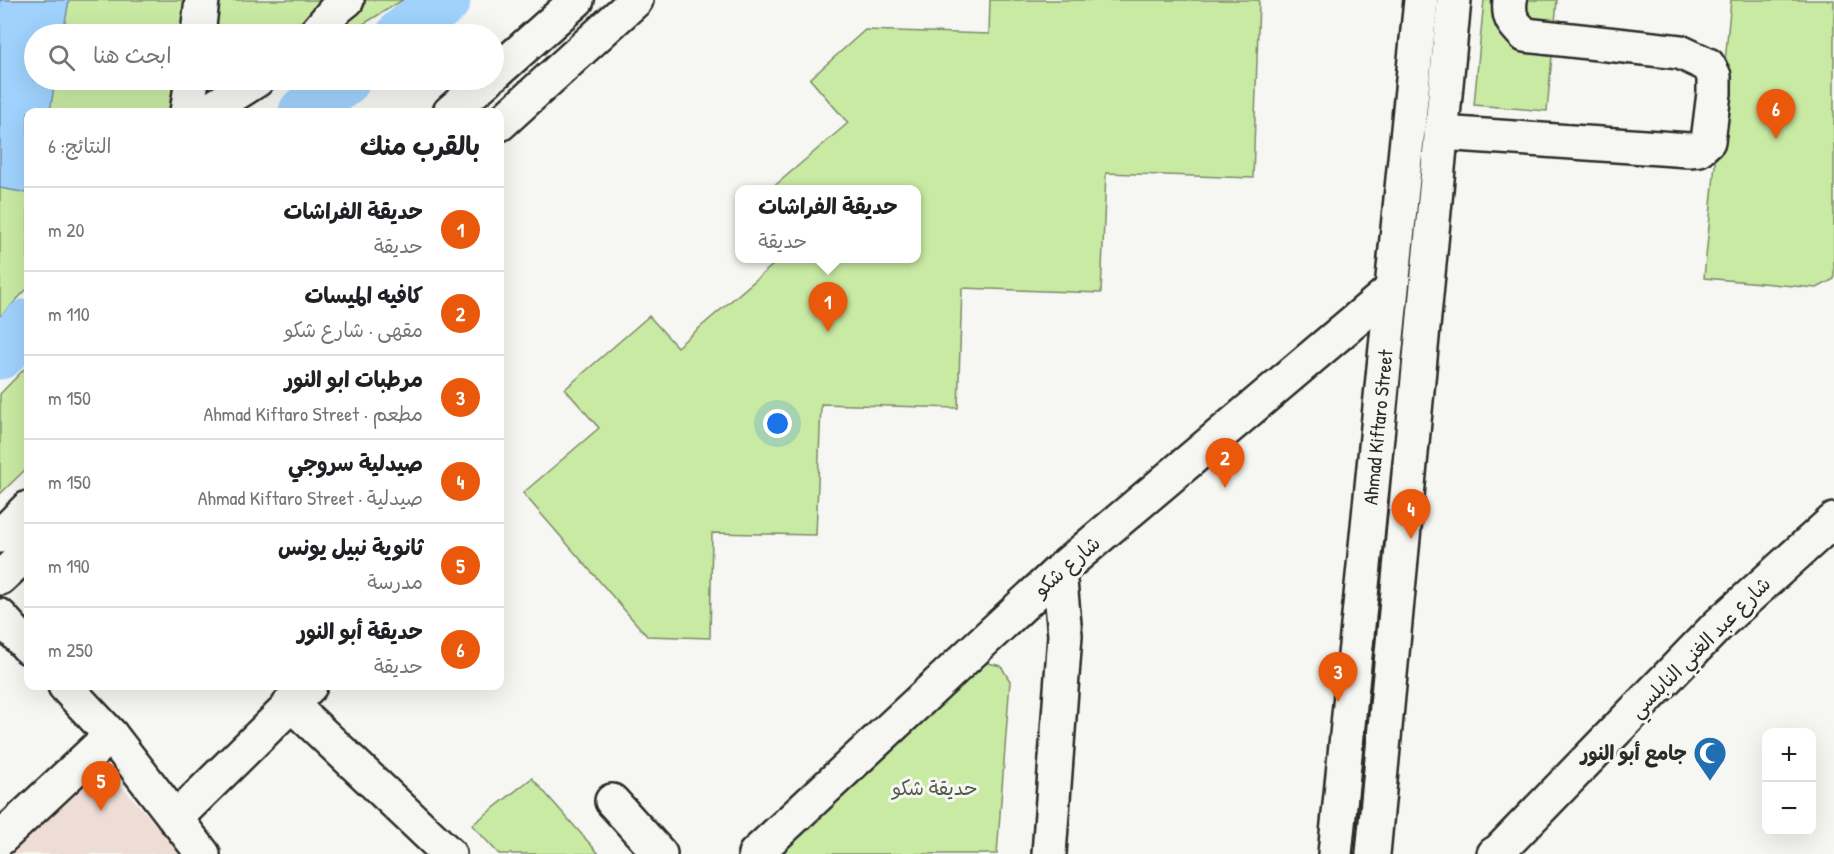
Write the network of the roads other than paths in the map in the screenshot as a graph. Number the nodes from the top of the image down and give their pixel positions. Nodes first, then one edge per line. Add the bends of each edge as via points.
1 (202, 0) edge
2 (347, 0) edge
3 (577, 0) edge
4 (636, 0) edge
5 (1421, 0) edge
6 (1454, 0) edge
7 (1510, 0) edge
8 (199, 24) edge
9 (323, 24) edge
10 (504, 65) edge
11 (190, 90) edge
12 (241, 90) edge
13 (475, 90) edge
14 (188, 108) edge
15 (211, 108) edge
16 (455, 108) edge
17 (504, 120) edge
18 (1441, 133) junction
19 (1391, 290) junction
20 (24, 512) edge
21 (1834, 520) edge
22 (0, 536) edge
23 (24, 556) edge
24 (1059, 571) junction
25 (0, 578) edge
26 (0, 616) edge
27 (24, 643) edge
28 (69, 690) edge
29 (300, 694) edge
30 (111, 735) junction
31 (612, 801) dead end
32 (175, 819) junction
33 (0, 839) edge
34 (1374, 842) edge
35 (203, 854) edge
36 (449, 854) edge
37 (660, 854) edge
38 (755, 854) edge
39 (1049, 854) edge
40 (1335, 854) edge
41 (1401, 854) edge
42 (1494, 854) edge

1 - 8 main road
2 - 9 main road
3 - 10 main road
4 - 17 main road
5 - 19 main road, Ahmad Kiftaro Street
6 - 18 main road, Ahmad Kiftaro Street
7 - 18 main road via 1508,12 1525,35 1680,52 1708,64 1714,76 1708,141 1699,149 1689,150
11 - 14 main road
12 - 15 main road
13 - 16 main road
18 - 34 main road, Ahmad Kiftaro Street
19 - 24 main road, شارع شكو
19 - 40 main road, Ahmad Kiftaro Street
20 - 22 main road
21 - 42 main road, شارع عبد الغني النابلسي via 1719,624
23 - 25 main road
24 - 38 main road, شارع شكو
24 - 39 main road via 1065,635
26 - 27 main road
28 - 30 main road
29 - 32 main road
29 - 36 main road
30 - 32 main road
30 - 33 main road
31 - 37 main road
32 - 35 main road
34 - 41 main road

